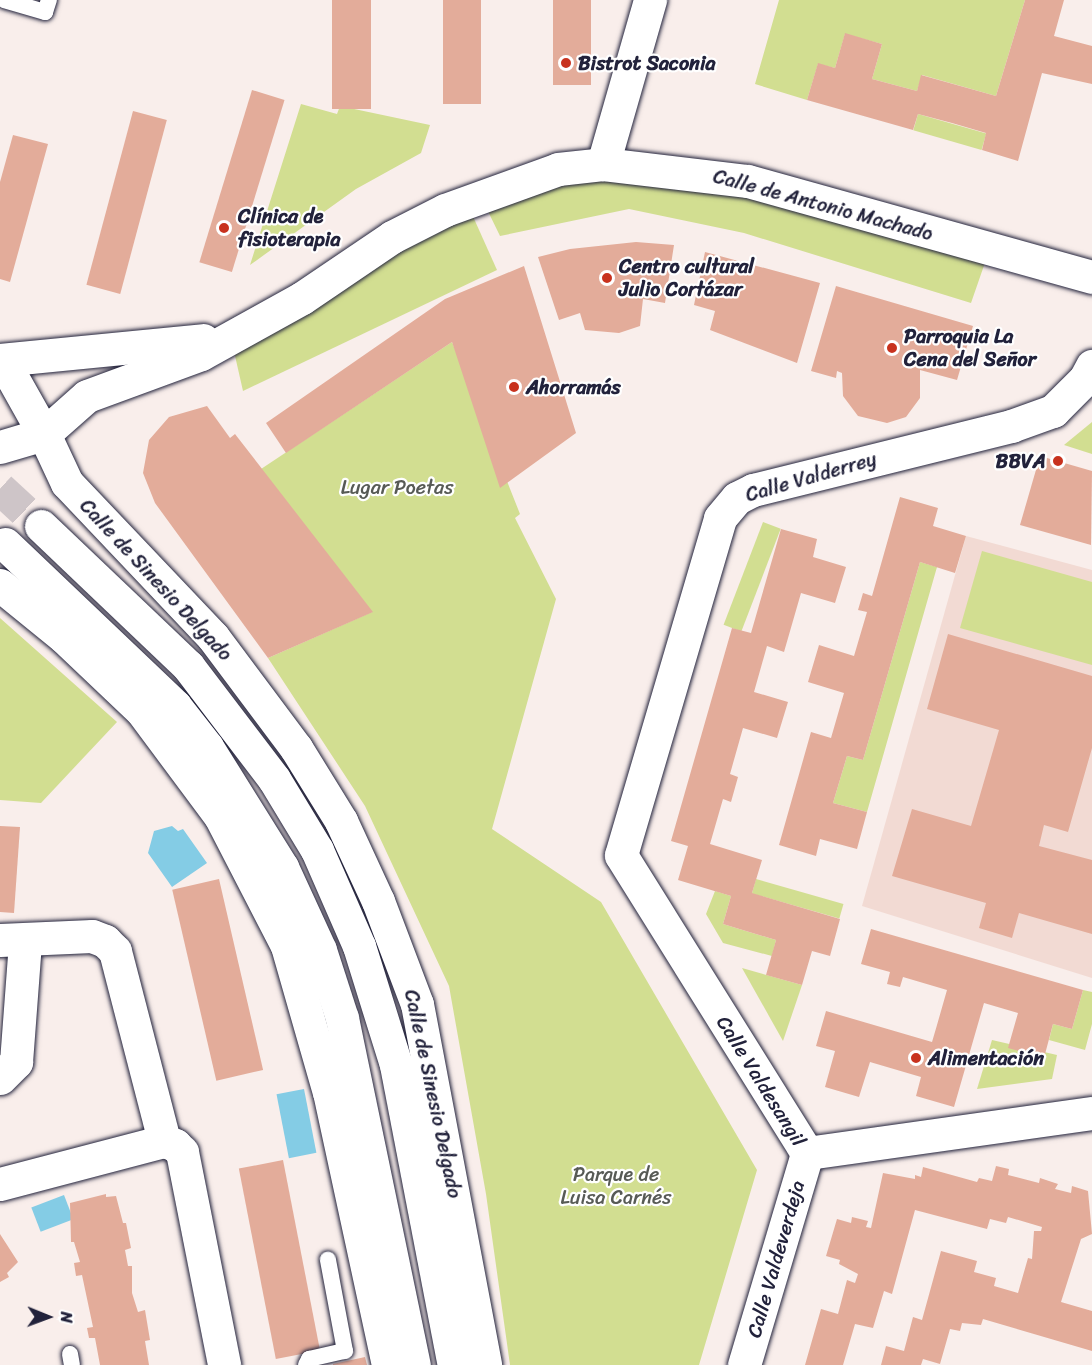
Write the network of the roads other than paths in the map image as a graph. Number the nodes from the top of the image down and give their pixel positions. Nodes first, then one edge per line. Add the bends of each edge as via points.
1 (4, 0) edge
2 (49, 0) edge
3 (650, 0) edge
4 (603, 164) junction
5 (1092, 277) edge
6 (232, 337) junction
7 (0, 360) edge
8 (1092, 366) edge
9 (0, 367) edge
10 (44, 434) junction
11 (0, 447) edge
12 (41, 526) tunnel mouth
13 (5, 544) dead end
14 (0, 585) edge
15 (621, 855) joint
16 (13, 941) edge
17 (0, 1078) edge
18 (1091, 1110) edge
19 (164, 1141) junction
20 (807, 1153) junction
21 (0, 1184) edge
22 (328, 1260) dead end
23 (224, 1365) edge
24 (306, 1365) edge
25 (388, 1365) edge
26 (414, 1365) edge
27 (454, 1365) edge
28 (485, 1365) edge
29 (744, 1365) edge

1 - 2 lane via 45,12
3 - 4 street
4 - 5 street, Calle de Antonio Machado via 748,181
4 - 6 street, Calle de Antonio Machado via 558,169 445,210 392,237 303,298
6 - 7 street, Calle de Antonio Machado
6 - 10 street, Calle de Antonio Machado via 201,354 87,396
8 - 15 street, Calle Valderrey via 1085,379 1053,411 766,486 737,498 728,507 720,518
9 - 10 street via 12,376
10 - 11 street, Calle de Antonio Machado
10 - 28 street, Calle de Sinesio Delgado via 67,483 213,637 296,748 341,821 378,901 417,1004
12 - 27 street, Calle de Sinesio Delgado via 188,666 274,779 316,850 359,946 396,1065
13 - 26 street via 175,706 207,747 282,867 320,950 342,1018
14 - 25 street via 64,637 141,710 220,816 287,946 329,1092
15 - 20 street, Calle Valdesangil
16 - 17 street via 16,1062
16 - 19 street via 92,936 105,941 114,951
18 - 20 street, Calle Valdesangil
19 - 21 street
19 - 23 street via 183,1152
20 - 29 street, Calle Valdeverdeja
22 - 24 lane via 345,1351 309,1359

